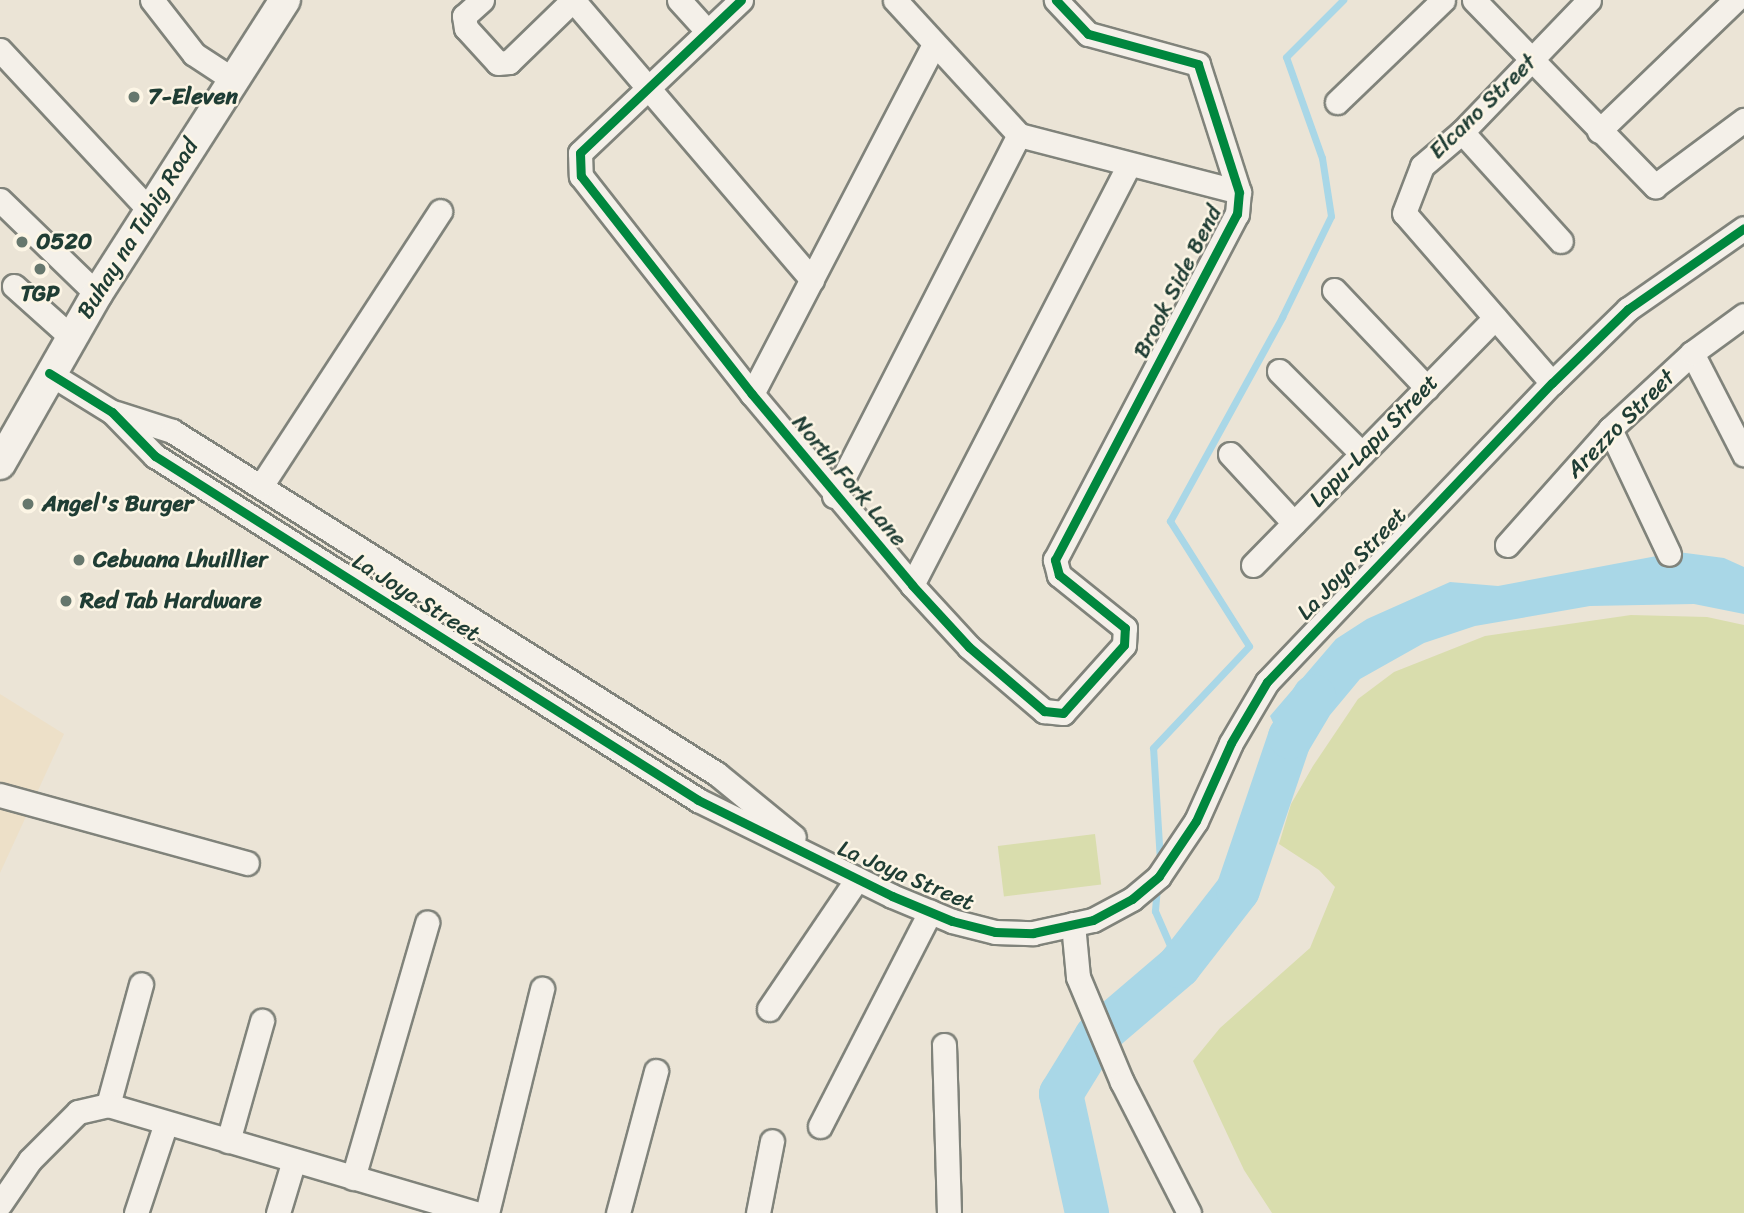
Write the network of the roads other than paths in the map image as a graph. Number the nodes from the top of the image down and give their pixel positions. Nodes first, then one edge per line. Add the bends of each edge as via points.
1 (152, 0) edge
2 (285, 0) edge
3 (482, 0) edge
4 (573, 0) edge
5 (679, 0) edge
6 (895, 0) edge
7 (1056, 0) edge
8 (1443, 0) edge
9 (1474, 0) edge
10 (1589, 0) edge
11 (1735, 0) edge
12 (729, 4) edge
13 (707, 31) junction
14 (934, 45) junction
15 (0, 50) edge
16 (1529, 62) junction
17 (232, 79) junction
18 (648, 87) junction
19 (1336, 102) dead end
20 (1744, 120) edge
21 (1599, 131) junction
22 (1462, 132) junction
23 (1020, 135) junction
24 (1128, 167) junction
25 (1239, 192) junction
26 (0, 201) edge
27 (150, 211) junction
28 (440, 211) dead end
29 (1744, 228) edge
30 (1561, 241) dead end
31 (812, 279) junction
32 (13, 286) dead end
33 (1334, 290) dead end
34 (97, 294) junction
35 (1744, 315) edge
36 (1495, 318) junction
37 (71, 337) junction
38 (1692, 353) junction
39 (1279, 370) dead end
40 (49, 373) junction
41 (1552, 383) junction
42 (1427, 388) junction
43 (752, 394) junction
44 (112, 412) junction
45 (1610, 429) junction
46 (1742, 446) edge
47 (1230, 454) dead end
48 (1362, 454) junction
49 (0, 464) edge
50 (261, 486) junction
51 (834, 496) junction
52 (1294, 523) junction
53 (1507, 545) dead end
54 (1669, 554) dead end
55 (1254, 565) dead end
56 (912, 585) junction
57 (1125, 628) joint
58 (0, 795) edge
59 (823, 861) junction
60 (247, 863) dead end
61 (857, 879) junction
62 (930, 912) junction
63 (1083, 922) junction
64 (426, 923) dead end
65 (141, 984) dead end
66 (542, 989) dead end
67 (769, 1009) dead end
68 (262, 1021) dead end
69 (944, 1045) dead end
70 (656, 1071) dead end
71 (108, 1105) junction
72 (166, 1123) junction
73 (820, 1126) dead end
74 (228, 1141) junction
75 (772, 1141) dead end
76 (294, 1160) junction
77 (353, 1178) junction
78 (412, 1204) edge
79 (4, 1206) edge
80 (136, 1213) edge
81 (278, 1213) edge
82 (474, 1213) edge
83 (487, 1213) edge
84 (618, 1213) edge
85 (758, 1213) edge
86 (948, 1213) edge
87 (1189, 1213) edge

1 - 17 street via 194,54
2 - 17 main road, Buhay na Tubig Road
3 - 4 street via 464,16 466,27 498,63 509,62
4 - 18 street
5 - 13 street
6 - 14 street
7 - 25 street, Brook Side Bend via 1087,34 1198,64
8 - 19 street
9 - 16 street
10 - 16 street, Elcano Street
11 - 21 street
12 - 13 street
13 - 18 street
14 - 23 street
14 - 31 street
15 - 27 street
16 - 21 street
16 - 22 street, Elcano Street
17 - 27 main road, Buhay na Tubig Road
18 - 31 street
18 - 43 street, North Fork Lane via 579,153 582,176
20 - 21 street via 1655,186
22 - 30 street
22 - 36 street, Elcano Street via 1422,166 1404,213
23 - 24 street
23 - 51 street
24 - 25 street
24 - 56 street
25 - 57 street, Brook Side Bend via 1237,214 1055,559 1059,575
26 - 34 street
27 - 34 main road, Buhay na Tubig Road
28 - 50 street
29 - 41 street, La Joya Street via 1628,309
31 - 43 street
32 - 37 street
33 - 42 street
34 - 37 main road, Buhay na Tubig Road
35 - 38 street, Arezzo Street
36 - 41 street, Elcano Street
36 - 42 street, Lapu-Lapu Street
37 - 40 main road, Buhay na Tubig Road
38 - 45 street, Arezzo Street
38 - 46 street
39 - 48 street
40 - 44 street, La Joya Street
40 - 49 main road, Buhay na Tubig Road
41 - 63 street, La Joya Street via 1278,670 1231,743 1196,821 1159,876 1132,899
42 - 48 street, Lapu-Lapu Street
43 - 51 street, North Fork Lane
44 - 50 street, La Joya Street via 172,431
44 - 59 street, La Joya Street via 155,456 628,756 698,800
45 - 53 street, Arezzo Street
45 - 54 street
47 - 52 street
48 - 52 street, Lapu-Lapu Street
50 - 59 street, La Joya Street via 717,774
51 - 56 street, North Fork Lane
52 - 55 street, Lapu-Lapu Street
56 - 57 street, North Fork Lane via 969,647 1044,710 1063,713 1124,645
58 - 60 street
59 - 61 street, La Joya Street
61 - 62 street, La Joya Street
61 - 67 street
62 - 63 street, La Joya Street via 995,932 1033,933
62 - 73 street
63 - 87 street via 1078,977 1122,1082
64 - 77 street
65 - 71 street
66 - 83 street
68 - 74 street
69 - 86 street
70 - 84 street
71 - 72 street
71 - 79 street via 78,1112 30,1160
72 - 74 street
72 - 80 street
74 - 76 street
75 - 85 street
76 - 77 street
76 - 81 street
77 - 78 street
78 - 82 street

